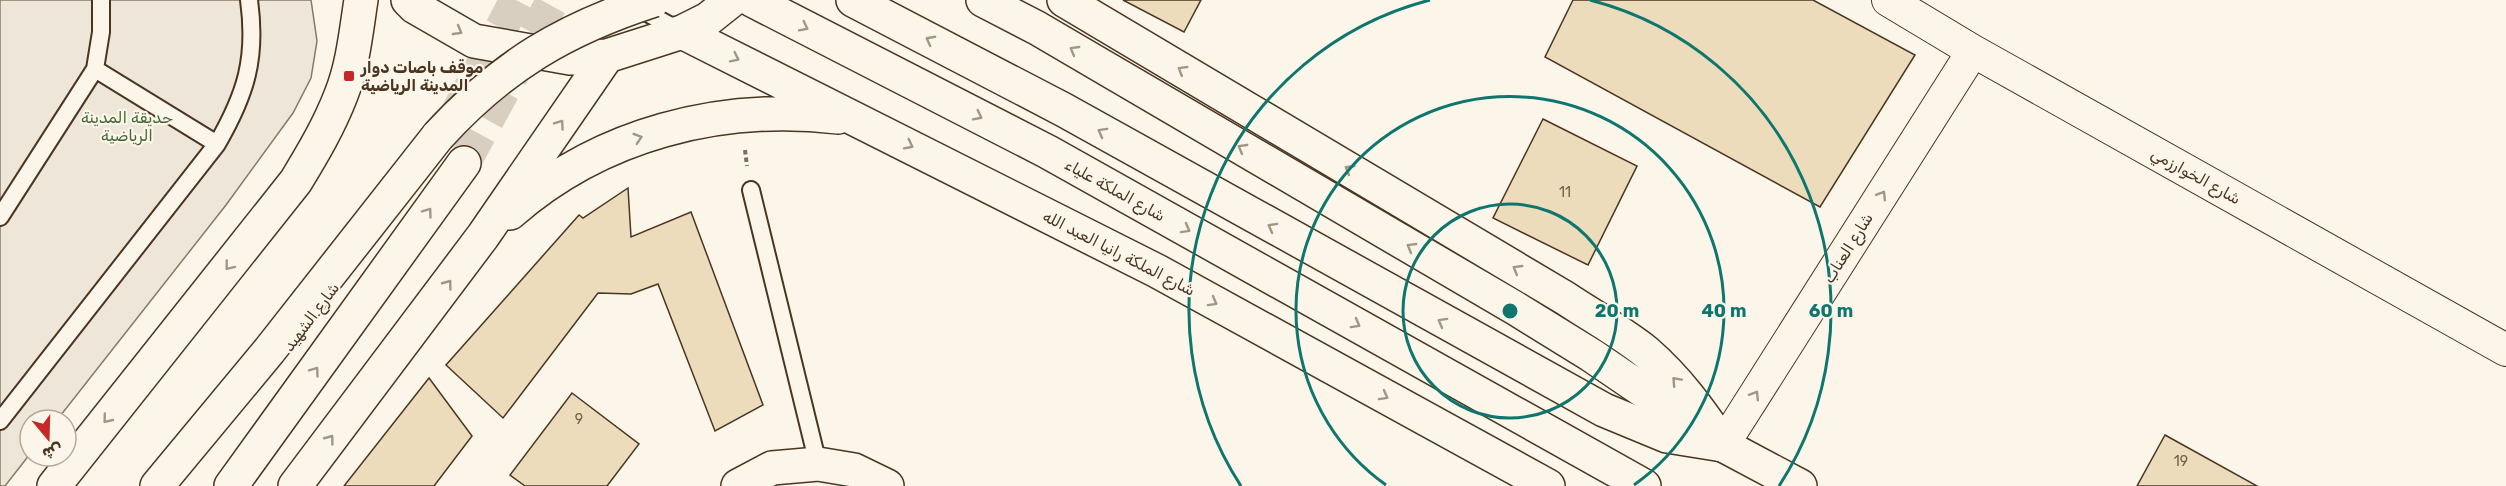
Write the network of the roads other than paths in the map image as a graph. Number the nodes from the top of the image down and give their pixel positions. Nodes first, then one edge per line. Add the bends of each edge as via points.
1 (101, 0) edge
2 (249, 0) edge
3 (342, 0) edge
4 (361, 0) edge
5 (408, 0) edge
6 (622, 0) edge
7 (654, 0) edge
8 (732, 0) edge
9 (753, 0) edge
10 (853, 0) edge
11 (984, 0) edge
12 (1064, 0) edge
13 (1888, 0) edge
14 (682, 32) junction
15 (354, 47) junction
16 (1973, 51) junction
17 (607, 56) junction
18 (94, 69) junction
19 (857, 119) junction
20 (217, 144) junction
21 (751, 190) dead end
22 (0, 217) edge
23 (483, 236) junction
24 (2506, 350) edge
25 (0, 421) edge
26 (1723, 444) junction
27 (818, 464) junction
28 (54, 486) edge
29 (157, 486) edge
30 (183, 486) edge
31 (231, 486) edge
32 (295, 486) edge
33 (738, 486) edge
34 (887, 486) edge
35 (1548, 486) edge
36 (1644, 486) edge
37 (1800, 486) edge

1 - 18 lane via 101,32
2 - 20 lane via 253,32 250,72 237,110
3 - 15 main road
4 - 15 main road
5 -> 17 main road via 474,40 570,58
6 - 14 lane
7 - 29 main road, bridge via 564,37 521,61 463,109
8 - 14 main road via 708,19
9 -> 36 main road, شارع الملكة علياء via 1048,152
26 -> 10 main road via 1667,436 1637,425 1494,351 1064,110
26 -> 11 main road via 1591,354 1515,308
26 -> 12 main road via 1698,406 1644,351
13 - 16 street, شارع الخوارزمي
14 - 17 main road
14 -> 19 main road, شارع الملكة رانيا العبد الله
15 -> 28 main road via 342,94 322,139 296,181
16 - 24 street, شارع الخوارزمي
26 -> 16 street, شارع العناب
23 -> 17 main road
18 - 20 lane
18 - 22 lane
23 -> 19 main road via 527,198 576,165 629,141 684,124 741,114 800,112
19 -> 35 main road, شارع الملكة رانيا العبد الله via 1157,271
20 - 25 lane
21 - 27 lane
32 -> 23 main road
26 - 37 main road
27 - 33 main road via 772,468
27 - 34 main road via 854,470
31 -> 30 main road, شارع الشهيد via 451,156

